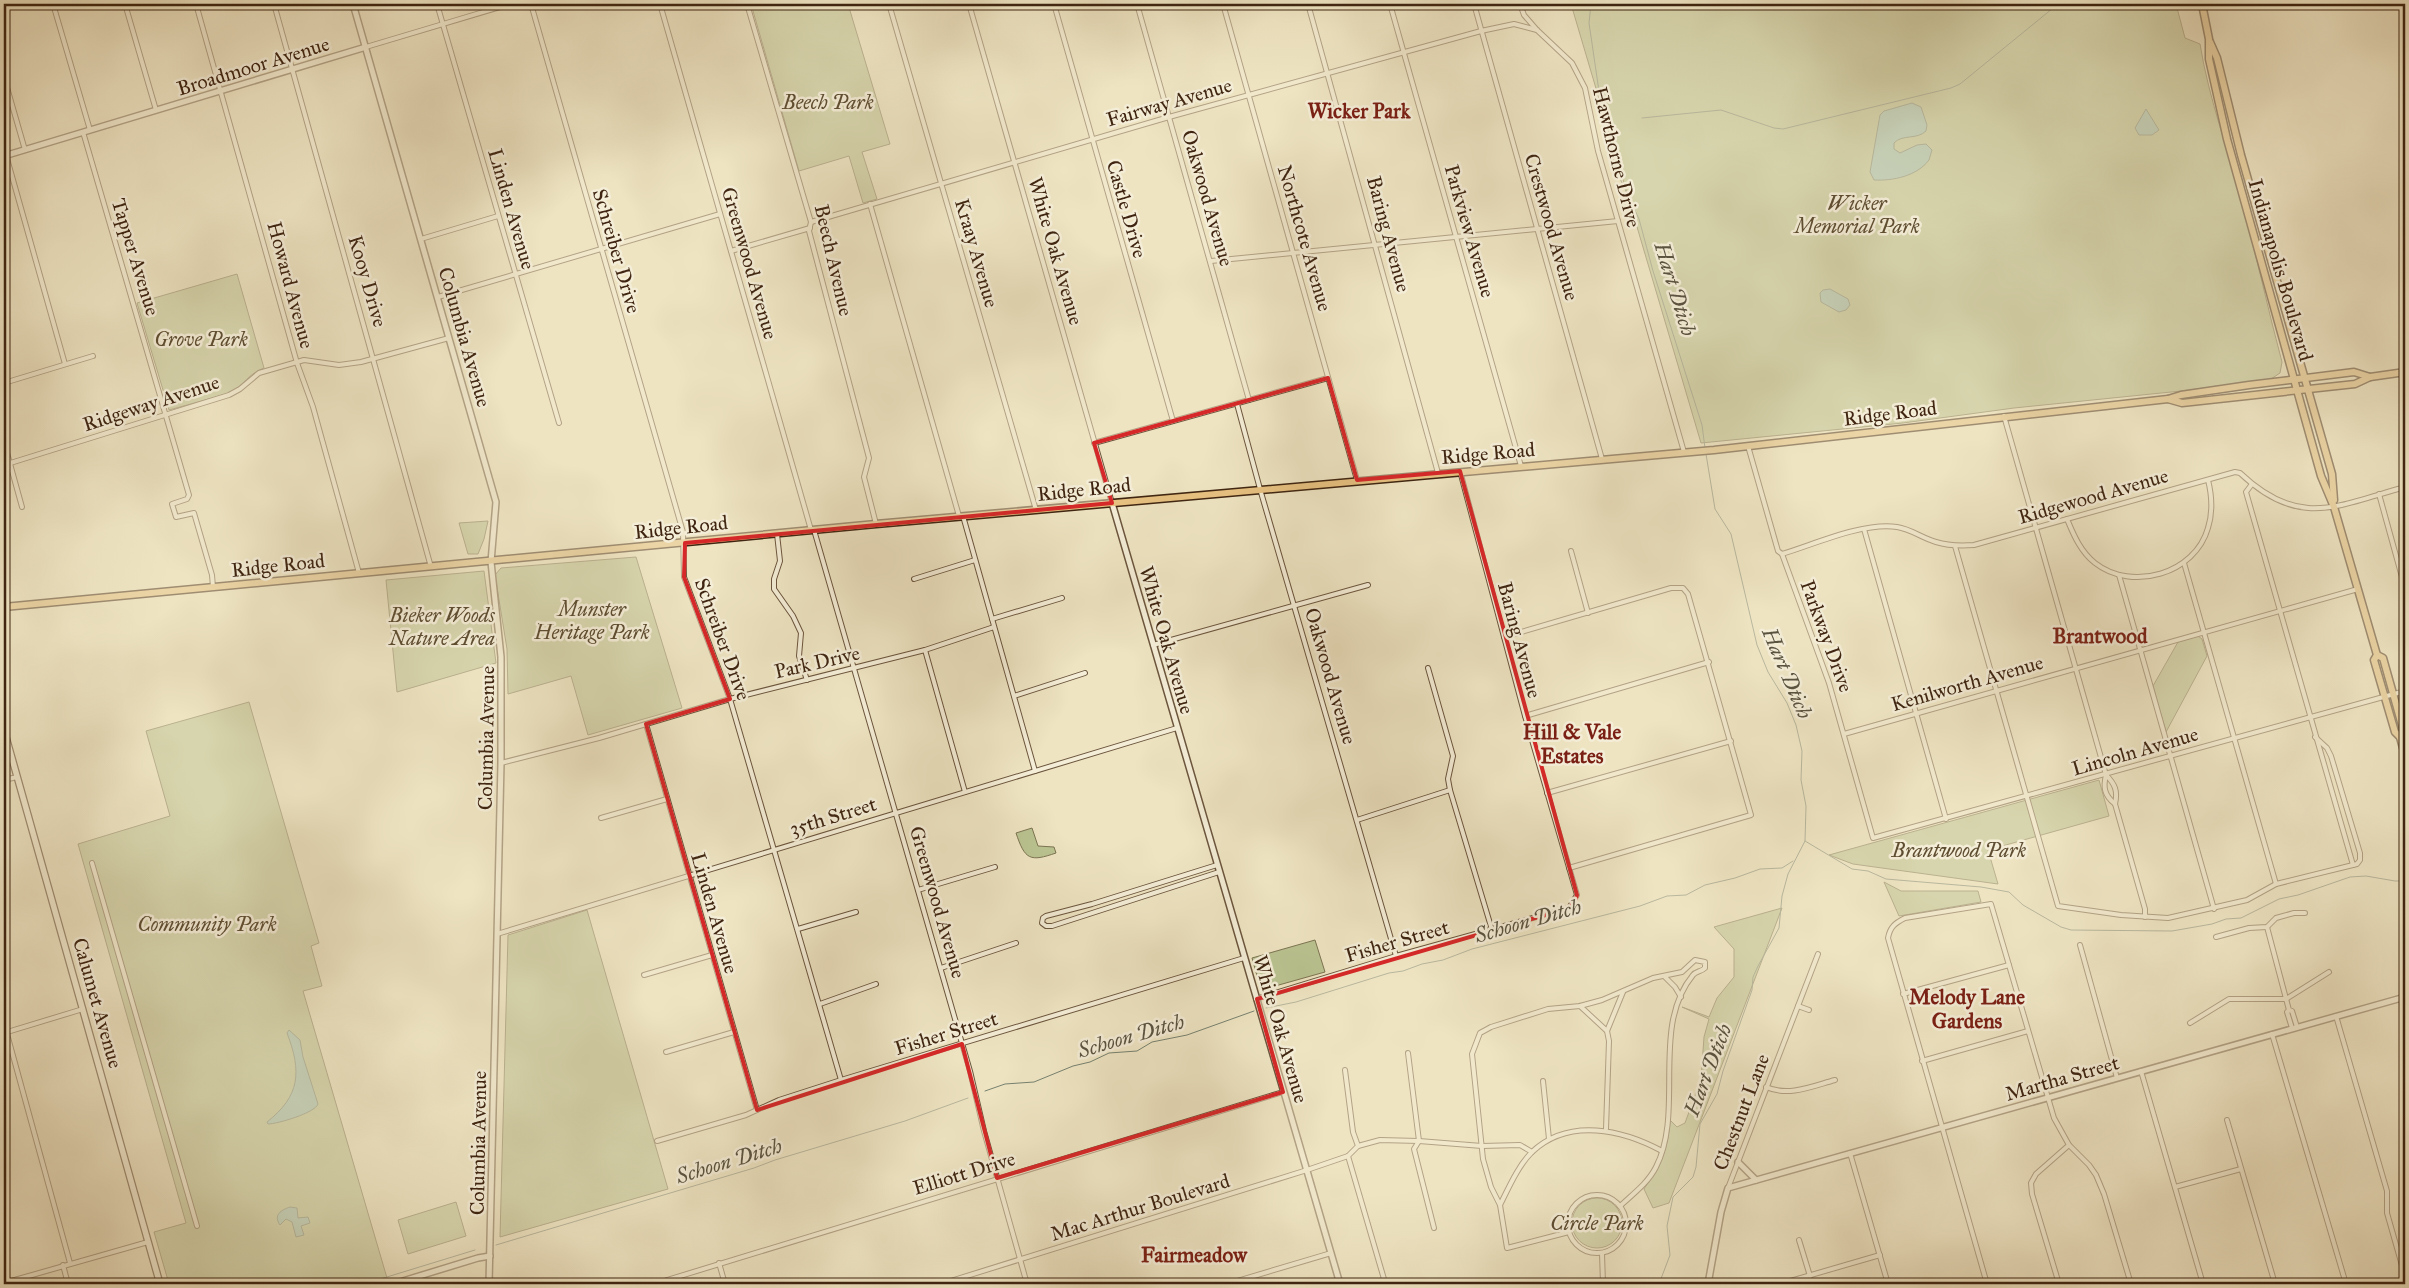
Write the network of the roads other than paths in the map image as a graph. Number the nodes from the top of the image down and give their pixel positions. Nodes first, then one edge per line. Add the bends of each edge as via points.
1 (53, 4) edge
2 (125, 4) edge
3 (196, 4) edge
4 (274, 4) edge
5 (353, 4) edge
6 (437, 4) edge
7 (510, 4) edge
8 (531, 4) edge
9 (660, 4) edge
10 (747, 4) edge
11 (889, 4) edge
12 (969, 4) edge
13 (1054, 4) edge
14 (1138, 4) edge
15 (1223, 4) edge
16 (1308, 4) edge
17 (1390, 4) edge
18 (1474, 4) edge
19 (1520, 4) edge
20 (2202, 4) edge
21 (443, 24) junction
22 (1537, 30) junction
23 (1481, 31) junction
24 (2209, 39) junction
25 (366, 47) junction
26 (1404, 54) junction
27 (293, 69) junction
28 (1328, 74) junction
29 (4, 77) edge
30 (222, 91) junction
31 (1250, 96) junction
32 (156, 110) junction
33 (1169, 117) junction
34 (90, 130) junction
35 (83, 132) junction
36 (1092, 140) junction
37 (25, 150) junction
38 (5, 156) edge
39 (1015, 162) junction
40 (942, 184) junction
41 (870, 204) junction
42 (720, 214) junction
43 (498, 216) junction
44 (1618, 221) junction
45 (811, 222) junction
46 (810, 228) junction
47 (1537, 229) junction
48 (1456, 237) junction
49 (421, 239) junction
50 (1376, 245) junction
51 (601, 250) junction
52 (732, 251) junction
53 (1294, 252) junction
54 (1212, 261) junction
55 (515, 275) junction
56 (438, 297) junction
57 (449, 338) junction
58 (93, 356) dead end
59 (374, 358) junction
60 (298, 363) junction
61 (66, 364) junction
62 (2405, 372) edge
63 (2370, 377) junction
64 (1328, 378) junction
65 (2306, 379) junction
66 (2295, 380) junction
67 (4, 383) edge
68 (2309, 390) junction
69 (2298, 391) junction
70 (2168, 399) junction
71 (1249, 400) junction
72 (1237, 404) junction
73 (166, 414) junction
74 (2004, 416) junction
75 (1173, 422) junction
76 (559, 423) dead end
77 (4, 442) edge
78 (1094, 443) junction
79 (1748, 446) junction
80 (1684, 452) junction
81 (1602, 459) junction
82 (10, 463) junction
83 (4, 465) edge
84 (1521, 466) junction
85 (1460, 471) junction
86 (1438, 473) junction
87 (1357, 480) junction
88 (2208, 480) junction
89 (2252, 484) junction
90 (2405, 487) edge
91 (1260, 489) junction
92 (2379, 494) junction
93 (1112, 502) junction
94 (22, 507) dead end
95 (2334, 507) junction
96 (1036, 510) junction
97 (961, 516) junction
98 (2068, 519) junction
99 (876, 524) junction
100 (2035, 528) junction
101 (1864, 529) junction
102 (813, 530) junction
103 (777, 534) junction
104 (685, 543) junction
105 (1955, 546) junction
106 (1571, 551) dead end
107 (1782, 554) junction
108 (976, 560) junction
109 (491, 562) junction
110 (2184, 563) junction
111 (431, 567) junction
112 (359, 573) junction
113 (2118, 575) junction
114 (914, 579) dead end
115 (1368, 585) dead end
116 (214, 588) junction
117 (2405, 588) edge
118 (2358, 589) junction
119 (1062, 598) dead end
120 (1295, 606) junction
121 (4, 607) edge
122 (2279, 611) junction
123 (1588, 614) junction
124 (992, 619) junction
125 (994, 627) junction
126 (2204, 631) junction
127 (1504, 637) junction
128 (1153, 646) junction
129 (925, 650) junction
130 (2139, 650) junction
131 (2377, 655) junction
132 (1709, 662) junction
133 (2075, 667) junction
134 (1428, 668) dead end
135 (855, 669) junction
136 (1085, 673) dead end
137 (807, 680) junction
138 (1996, 690) junction
139 (2405, 691) edge
140 (2393, 694) junction
141 (1014, 696) junction
142 (2384, 696) junction
143 (730, 699) junction
144 (1916, 712) junction
145 (1524, 716) junction
146 (2309, 717) junction
147 (646, 724) junction
148 (1177, 728) junction
149 (4, 730) edge
150 (1844, 734) junction
151 (2315, 736) junction
152 (2400, 737) junction
153 (2234, 738) junction
154 (1731, 741) junction
155 (2405, 755) edge
156 (2169, 757) junction
157 (501, 763) junction
158 (1035, 771) junction
159 (2106, 774) junction
160 (17, 777) junction
161 (4, 780) edge
162 (1450, 790) junction
163 (965, 792) junction
164 (1547, 793) junction
165 (2026, 796) junction
166 (667, 799) junction
167 (2114, 804) junction
168 (896, 812) junction
169 (601, 818) dead end
170 (1946, 819) junction
171 (1357, 820) junction
172 (1873, 838) joint
173 (775, 849) junction
174 (92, 863) dead end
175 (1217, 865) junction
176 (2353, 865) junction
177 (995, 867) dead end
178 (1569, 868) junction
179 (1220, 872) junction
180 (689, 875) junction
181 (2276, 884) junction
182 (918, 890) junction
183 (1574, 903) joint
184 (2214, 909) junction
185 (856, 912) dead end
186 (2305, 913) dead end
187 (2145, 917) junction
188 (2268, 927) junction
189 (798, 929) junction
190 (1492, 930) junction
191 (497, 934) junction
192 (2216, 937) dead end
193 (1016, 943) dead end
194 (2080, 945) dead end
195 (1818, 954) dead end
196 (712, 955) junction
197 (1396, 956) junction
198 (1244, 958) junction
199 (2009, 965) junction
200 (941, 968) junction
201 (2329, 972) dead end
202 (644, 975) dead end
203 (1665, 977) junction
204 (876, 984) dead end
205 (1623, 992) junction
206 (1903, 994) junction
207 (1680, 996) junction
208 (2405, 997) edge
209 (1256, 999) junction
210 (2286, 999) junction
211 (820, 1004) junction
212 (1580, 1006) junction
213 (1798, 1006) junction
214 (83, 1009) junction
215 (1810, 1010) dead end
216 (2336, 1016) junction
217 (4, 1023) edge
218 (2190, 1023) dead end
219 (2294, 1028) junction
220 (1607, 1031) junction
221 (2028, 1031) junction
222 (5, 1032) edge
223 (734, 1032) junction
224 (2272, 1034) junction
225 (962, 1044) junction
226 (666, 1052) dead end
227 (1408, 1053) dead end
228 (1922, 1061) junction
229 (1345, 1070) dead end
230 (2141, 1071) junction
231 (2118, 1078) junction
232 (841, 1080) junction
233 (1543, 1080) dead end
234 (1835, 1080) dead end
235 (1766, 1087) junction
236 (1283, 1092) junction
237 (2047, 1098) junction
238 (757, 1110) junction
239 (2227, 1120) dead end
240 (1941, 1128) junction
241 (1606, 1129) junction
242 (1549, 1139) junction
243 (658, 1141) dead end
244 (1419, 1141) junction
245 (2069, 1145) junction
246 (1358, 1146) junction
247 (1482, 1146) junction
248 (1662, 1151) junction
249 (1532, 1152) junction
250 (1850, 1153) junction
251 (1348, 1156) junction
252 (1738, 1162) junction
253 (2241, 1169) junction
254 (1308, 1170) junction
255 (997, 1178) junction
256 (1756, 1180) junction
257 (2175, 1187) junction
258 (1728, 1188) junction
259 (1500, 1205) junction
260 (1620, 1206) junction
261 (197, 1226) dead end
262 (1434, 1228) dead end
263 (1569, 1232) junction
264 (1799, 1240) dead end
265 (148, 1242) junction
266 (1331, 1253) junction
267 (1602, 1253) junction
268 (1880, 1255) junction
269 (490, 1256) junction
270 (1020, 1261) junction
271 (70, 1263) junction
272 (719, 1263) junction
273 (63, 1265) junction
274 (1810, 1276) junction
275 (2405, 1276) edge
276 (4, 1283) edge
277 (68, 1284) edge
278 (160, 1284) edge
279 (393, 1284) edge
280 (490, 1284) edge
281 (654, 1284) edge
282 (725, 1284) edge
283 (941, 1284) edge
284 (1027, 1284) edge
285 (1227, 1284) edge
286 (1340, 1284) edge
287 (1381, 1284) edge
288 (1603, 1284) edge
289 (1708, 1284) edge
290 (1780, 1284) edge
291 (1888, 1284) edge
292 (1987, 1284) edge
293 (2059, 1284) edge
294 (2131, 1284) edge
295 (2203, 1284) edge
296 (2275, 1284) edge
297 (2346, 1284) edge

1 - 34 street
2 - 32 street
3 - 30 street, Howard Avenue
4 - 27 street, Kooy Drive
5 - 25 street, Columbia Avenue
6 - 21 street, Linden Avenue
7 - 21 street, Broadmoor Avenue
8 - 51 street, Schreiber Drive
9 - 42 street, Greenwood Avenue
10 - 45 street, Beech Avenue
11 - 40 street, Kraay Avenue
12 - 39 street, White Oak Avenue
13 - 36 street, Castle Drive
14 - 33 street, Oakwood Avenue
15 - 31 street, Northcote Avenue
16 - 28 street, Baring Avenue
17 - 26 street, Parkview Avenue
18 - 23 street, Crestwood Avenue
19 - 22 street, Hawthorne Drive via 1524,15
20 - 24 main road, Indianapolis Boulevard
21 - 25 street, Broadmoor Avenue
21 - 43 street, Linden Avenue
22 - 23 street, Fairway Avenue via 1514,24
22 - 44 street, Hawthorne Drive via 1572,63 1582,79
23 - 26 street, Fairway Avenue
23 - 47 street, Crestwood Avenue
24 - 65 main road, Indianapolis Boulevard
24 - 66 main road, Indianapolis Boulevard via 2209,59 2227,139
25 - 27 street, Broadmoor Avenue
25 - 49 street, Columbia Avenue
26 - 28 street, Fairway Avenue
26 - 48 street, Parkview Avenue
27 - 30 street, Broadmoor Avenue
27 - 59 street, Kooy Drive
28 - 31 street, Fairway Avenue
28 - 50 street, Baring Avenue
29 - 37 street
30 - 32 street, Broadmoor Avenue
30 - 60 street, Howard Avenue
31 - 33 street, Fairway Avenue
31 - 53 street, Northcote Avenue
32 - 34 street, Broadmoor Avenue
33 - 36 street, Fairway Avenue
33 - 54 street, Oakwood Avenue
34 - 35 street, Broadmoor Avenue
35 - 37 street, Broadmoor Avenue
35 - 73 street, Tapper Avenue
36 - 39 street, Fairway Avenue
36 - 75 street, Castle Drive
37 - 38 street, Broadmoor Avenue
38 - 61 street
39 - 40 street, Fairway Avenue
39 - 78 street, White Oak Avenue
40 - 41 street, Fairway Avenue
40 - 96 street, Kraay Avenue
41 - 45 street, Fairway Avenue
41 - 97 street
42 - 51 street
42 - 52 street, Greenwood Avenue
43 - 49 street
43 - 55 street, Linden Avenue
44 - 47 street
44 - 80 street, Hawthorne Drive
45 - 46 street, Beech Avenue
46 - 52 street
46 - 99 street, Beech Avenue via 869,458 864,477
47 - 48 street
47 - 81 street, Crestwood Avenue
48 - 50 street
48 - 84 street, Parkview Avenue
49 - 56 street, Columbia Avenue
50 - 53 street
50 - 86 street, Baring Avenue
51 - 55 street
51 - 104 street, Schreiber Drive
52 - 102 street, Greenwood Avenue
53 - 54 street
53 - 64 street, Northcote Avenue
54 - 71 street, Oakwood Avenue
55 - 56 street
55 - 76 street, Linden Avenue
56 - 57 street, Columbia Avenue
57 - 59 street, Ridgeway Avenue
57 - 109 street, Columbia Avenue via 496,502
58 - 61 street
59 - 60 street, Ridgeway Avenue via 340,365 309,360
59 - 111 street, Kooy Drive
60 - 73 street, Ridgeway Avenue via 259,373 229,395
60 - 112 street, Howard Avenue
61 - 67 street
62 - 63 main road, Ridge Road
63 - 65 main road, Ridge Road via 2354,372
63 - 68 main road, Ridge Road via 2355,384
64 - 71 street
64 - 87 street, Northcote Avenue
65 - 66 main road, Ridge Road
65 - 68 main road, Indianapolis Boulevard
66 - 69 main road, Indianapolis Boulevard
66 - 70 main road, Ridge Road
68 - 69 main road, Ridge Road
68 - 95 main road, Indianapolis Boulevard via 2332,474
69 - 70 main road, Ridge Road via 2182,403
69 - 95 main road, Indianapolis Boulevard via 2321,476
70 - 74 main road, Ridge Road
71 - 72 street
72 - 75 street
72 - 91 street, Oakwood Avenue
73 - 82 street, Ridgeway Avenue
73 - 116 street, Tapper Avenue via 189,495 187,499 172,504 176,517 194,513
74 - 79 main road, Ridge Road
74 - 100 street
75 - 78 street
77 - 82 street
78 - 93 street, White Oak Avenue
79 - 80 main road, Ridge Road
79 - 107 street, Parkway Drive via 1778,551
80 - 81 main road, Ridge Road
81 - 84 main road, Ridge Road
82 - 83 street, Ridgeway Avenue
82 - 94 street
84 - 85 main road, Ridge Road
85 - 86 main road, Ridge Road
85 - 127 street, Baring Avenue
86 - 87 main road, Ridge Road
87 - 91 main road, Ridge Road
88 - 89 street, Ridgewood Avenue via 2235,472
88 - 98 street, Ridgewood Avenue
88 - 110 street via 2212,509 2208,530
89 - 95 street, Ridgewood Avenue via 2269,498 2287,506 2307,509
89 - 122 street via 2246,492
90 - 92 street, Ridgewood Avenue
91 - 93 main road, Ridge Road
91 - 120 street, Oakwood Avenue
92 - 95 street, Ridgewood Avenue
92 - 117 street
93 - 96 main road, Ridge Road
93 - 128 street, White Oak Avenue
95 - 118 main road, Indianapolis Boulevard
96 - 97 main road, Ridge Road
97 - 99 main road, Ridge Road
97 - 108 street
98 - 100 street, Ridgewood Avenue
98 - 113 street via 2075,539 2085,553 2102,568
99 - 102 main road, Ridge Road
100 - 105 street, Ridgewood Avenue via 1974,545
100 - 133 street
101 - 105 street, Ridgewood Avenue via 1883,525 1899,527 1935,542
101 - 107 street, Ridgewood Avenue
101 - 144 street
102 - 103 main road, Ridge Road
102 - 135 street, Greenwood Avenue
103 - 104 main road, Ridge Road
103 - 137 street via 780,561 774,589 801,633 799,656
104 - 109 main road, Ridge Road
104 - 143 street, Schreiber Drive via 684,578
105 - 138 street
106 - 123 street
107 - 150 street, Parkway Drive via 1830,683
108 - 114 street
108 - 124 street
109 - 111 main road, Ridge Road
109 - 157 street, Columbia Avenue via 501,656
110 - 113 street via 2158,575
110 - 126 street
111 - 112 main road, Ridge Road
112 - 116 main road, Ridge Road
113 - 130 street
115 - 120 street
116 - 121 main road, Ridge Road
118 - 122 street, Kenilworth Avenue
118 - 131 main road, Indianapolis Boulevard
119 - 124 street
120 - 128 street
120 - 171 street, Oakwood Avenue
122 - 126 street, Kenilworth Avenue
122 - 146 street
123 - 127 street
123 - 132 street via 1671,588 1683,588 1688,594
124 - 125 street
125 - 129 street, Park Drive
125 - 141 street
126 - 130 street, Kenilworth Avenue
126 - 153 street
127 - 145 street, Baring Avenue
128 - 148 street, White Oak Avenue
129 - 135 street, Park Drive
129 - 163 street
130 - 133 street, Kenilworth Avenue
130 - 156 street
131 - 140 main road, Indianapolis Boulevard via 2383,658
131 - 142 main road, Indianapolis Boulevard via 2374,660
132 - 145 street
132 - 154 street
133 - 138 street, Kenilworth Avenue
133 - 159 street
134 - 162 street via 1453,756 1448,779
135 - 137 street, Park Drive
135 - 168 street, Greenwood Avenue
136 - 141 street
137 - 143 street, Park Drive
138 - 144 street, Kenilworth Avenue
138 - 165 street
139 - 140 street, Lincoln Avenue
140 - 142 street, Lincoln Avenue
140 - 152 main road, Indianapolis Boulevard via 2404,729
141 - 158 street
142 - 146 street, Lincoln Avenue
142 - 152 main road, Indianapolis Boulevard via 2395,732
143 - 147 street, Park Drive
143 - 173 street, Schreiber Drive
144 - 150 street, Kenilworth Avenue
144 - 170 street
145 - 164 street, Baring Avenue
146 - 151 street
146 - 153 street, Lincoln Avenue
147 - 157 street, Park Drive
147 - 166 street, Linden Avenue
148 - 158 street, 35th Street
148 - 175 street, White Oak Avenue
149 - 160 main road, Calumet Avenue
150 - 172 street, Parkway Drive
151 - 176 street
151 - 176 street via 2331,756 2342,791 2360,853 2360,860
152 - 155 main road, Indianapolis Boulevard
153 - 156 street, Lincoln Avenue
153 - 181 street
154 - 164 street
154 - 178 street via 1751,815
156 - 159 street, Lincoln Avenue
156 - 184 street
157 - 191 street, Columbia Avenue
158 - 163 street, 35th Street
159 - 165 street, Lincoln Avenue
159 - 167 street via 2114,782 2117,795
159 - 167 street via 2103,785 2107,798
160 - 161 street
160 - 214 main road, Calumet Avenue
162 - 171 street
162 - 190 street
163 - 168 street, 35th Street
164 - 178 street, Baring Avenue
165 - 170 street, Lincoln Avenue
165 - 187 street via 2058,906
166 - 169 street
166 - 180 street, Linden Avenue
167 - 187 street
168 - 173 street, 35th Street
168 - 182 street, Greenwood Avenue
170 - 172 street, Lincoln Avenue
171 - 197 street, Oakwood Avenue
173 - 180 street, 35th Street
173 - 189 street, Schreiber Drive
174 - 261 street
175 - 179 street, White Oak Avenue
175 - 179 street via 1046,916 1042,923 1052,926
176 - 181 street
177 - 182 street
178 - 183 street, Baring Avenue via 1577,895
179 - 198 street, White Oak Avenue
180 - 191 street, 35th Street
180 - 196 street, Linden Avenue
181 - 184 street via 2247,900
182 - 200 street, Greenwood Avenue
183 - 190 street, Fisher Street via 1569,908
184 - 187 street via 2168,918
185 - 189 street
186 - 188 street via 2281,917
188 - 192 street via 2249,928
188 - 210 street
189 - 211 street, Schreiber Drive
190 - 197 street, Fisher Street
191 - 269 street, Columbia Avenue
193 - 200 street
194 - 231 street
195 - 213 street, Chestnut Lane
196 - 202 street
196 - 223 street, Linden Avenue
197 - 209 street, Fisher Street
198 - 209 street, White Oak Avenue
198 - 225 street, Fisher Street
199 - 206 street
199 - 206 street via 1991,904 1906,918 1895,923 1890,930 1888,946
199 - 221 street
200 - 225 street, Greenwood Avenue
201 - 210 street
203 - 205 street via 1653,978
203 - 207 street
203 - 207 street via 1682,972 1695,960 1705,962 1705,968 1691,977
204 - 211 street
205 - 212 street
205 - 220 street
206 - 228 street
207 - 248 street via 1671,1038 1667,1126
208 - 216 street, Martha Street
209 - 236 street, White Oak Avenue
210 - 218 street via 2229,999
210 - 219 street
211 - 232 street, Schreiber Drive
212 - 220 street
212 - 247 street via 1548,1009 1480,1033 1472,1054
213 - 215 street
213 - 235 street, Chestnut Lane
214 - 222 street
214 - 265 main road, Calumet Avenue
216 - 219 street, Martha Street
216 - 275 street via 2388,1192 2387,1213
217 - 222 street
219 - 224 street, Martha Street
220 - 241 street
221 - 228 street
221 - 237 street
222 - 271 street
223 - 226 street
223 - 238 street, Linden Avenue
224 - 230 street, Martha Street
224 - 297 street
225 - 232 street, Fisher Street
225 - 255 street, Greenwood Avenue
227 - 244 street
228 - 240 street
229 - 246 street via 1353,1132
230 - 231 street, Martha Street
230 - 257 street
231 - 237 street, Martha Street
232 - 238 street, Fisher Street
233 - 242 street
234 - 235 street via 1788,1092
235 - 252 street, Chestnut Lane
236 - 254 street, White Oak Avenue
236 - 255 street, Elliott Drive
237 - 240 street, Martha Street
237 - 245 street via 2060,1132
238 - 243 street, Fisher Street
239 - 253 street
240 - 250 street, Martha Street
240 - 292 street
241 - 242 street
241 - 248 street via 1639,1138
242 - 249 street
244 - 246 street via 1380,1140
244 - 247 street
244 - 262 street via 1414,1149
245 - 293 street via 2036,1174 2031,1183
245 - 294 street via 2096,1175
246 - 251 street
247 - 249 street via 1520,1145
247 - 259 street via 1491,1187
248 - 260 street via 1648,1180
249 - 259 street
250 - 256 street, Martha Street
250 - 268 street
251 - 254 street, Mac Arthur Boulevard
251 - 287 street via 1384,1279
252 - 256 street
252 - 258 street, Chestnut Lane
253 - 257 street
253 - 296 street
254 - 266 street, White Oak Avenue
254 - 270 street, Mac Arthur Boulevard
255 - 270 street, Greenwood Avenue
255 - 272 street, Elliott Drive
256 - 258 street, Martha Street
257 - 295 street
258 - 289 street, Chestnut Lane via 1720,1212
259 - 263 street via 1507,1248
260 - 263 street via 1614,1200 1599,1195 1584,1198 1569,1216
260 - 267 street via 1626,1221 1625,1232 1617,1246
263 - 267 street via 1581,1248
264 - 274 street
265 - 271 street
265 - 278 main road, Calumet Avenue
266 - 285 street
266 - 286 street, White Oak Avenue
267 - 288 street
268 - 274 street
268 - 291 street
269 - 279 street
269 - 280 street, Columbia Avenue
270 - 283 street, Mac Arthur Boulevard
270 - 284 street, Greenwood Avenue
271 - 273 street
272 - 281 street, Elliott Drive
272 - 282 street
273 - 276 street
273 - 277 street
274 - 290 street

